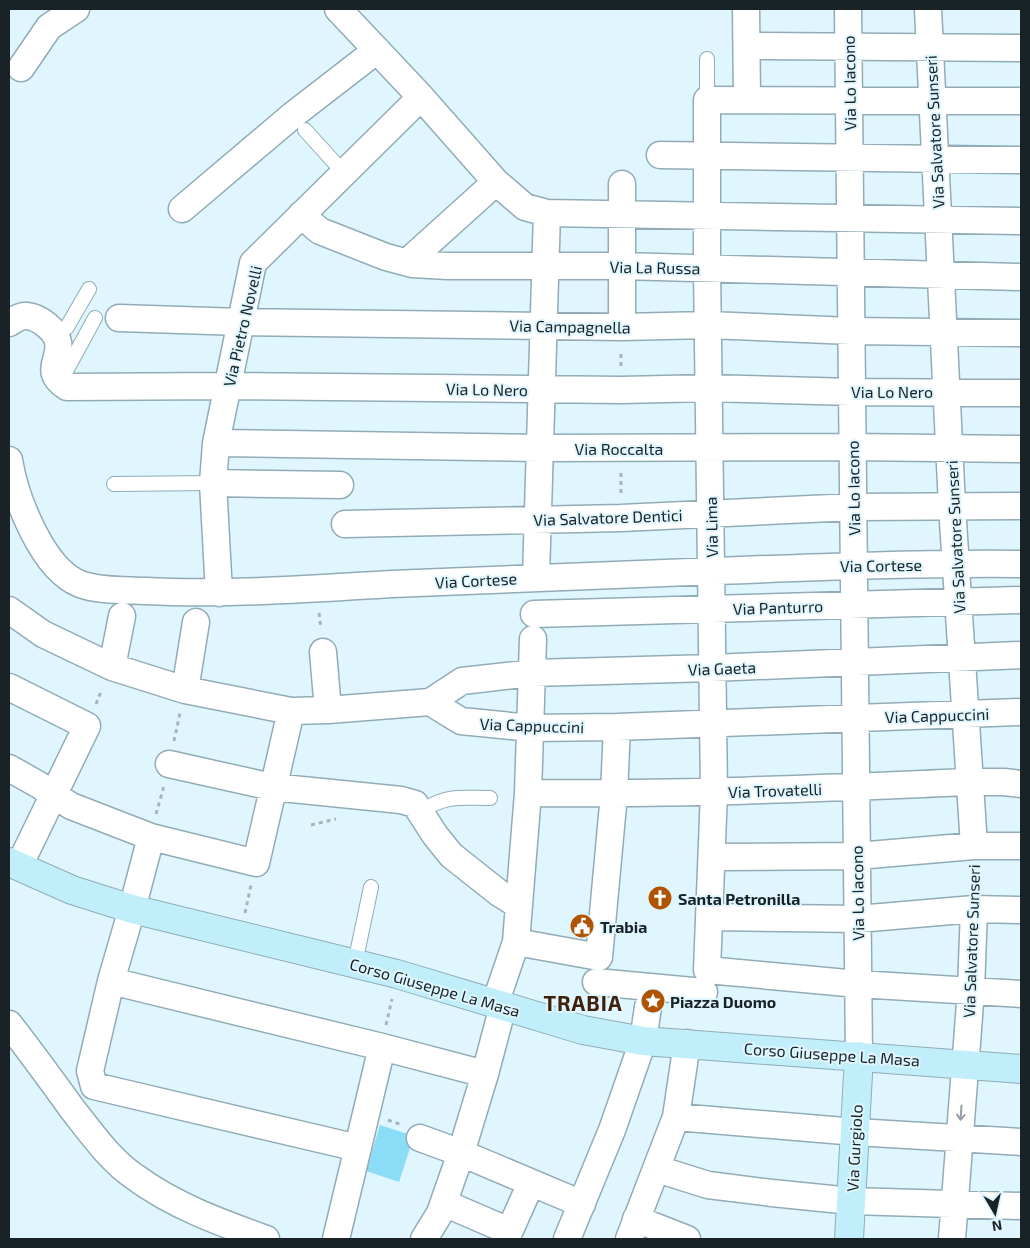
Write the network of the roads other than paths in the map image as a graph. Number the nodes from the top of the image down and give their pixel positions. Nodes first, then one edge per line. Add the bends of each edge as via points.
1 (76, 9) edge
2 (338, 9) edge
3 (746, 9) edge
4 (848, 9) edge
5 (928, 9) edge
6 (747, 46) junction
7 (848, 46) junction
8 (930, 47) junction
9 (1021, 48) edge
10 (377, 50) junction
11 (707, 59) dead end
12 (21, 68) dead end
13 (421, 97) junction
14 (747, 99) junction
15 (707, 100) junction
16 (849, 100) junction
17 (932, 101) junction
18 (1021, 101) edge
19 (305, 130) dead end
20 (660, 155) dead end
21 (707, 156) junction
22 (849, 158) junction
23 (935, 159) junction
24 (1021, 160) edge
25 (344, 173) junction
26 (496, 182) junction
27 (622, 184) dead end
28 (182, 209) dead end
29 (546, 213) junction
30 (622, 214) junction
31 (301, 215) junction
32 (707, 216) junction
33 (850, 218) junction
34 (938, 220) junction
35 (1021, 221) edge
36 (412, 264) junction
37 (546, 266) junction
38 (622, 266) junction
39 (707, 268) junction
40 (851, 273) junction
41 (941, 275) junction
42 (1021, 277) edge
43 (89, 289) dead end
44 (107, 318) joint
45 (241, 322) junction
46 (9, 323) edge
47 (708, 325) junction
48 (544, 326) junction
49 (622, 327) junction
50 (851, 331) junction
51 (944, 331) junction
52 (1021, 333) edge
53 (56, 335) junction
54 (60, 382) junction
55 (228, 386) junction
56 (709, 388) junction
57 (542, 389) junction
58 (947, 391) junction
59 (852, 392) junction
60 (1021, 393) edge
61 (216, 443) junction
62 (852, 447) junction
63 (540, 448) junction
64 (710, 448) junction
65 (950, 449) junction
66 (1021, 450) edge
67 (9, 460) edge
68 (114, 484) dead end
69 (213, 484) junction
70 (340, 485) dead end
71 (952, 506) junction
72 (1021, 506) edge
73 (853, 507) junction
74 (710, 513) junction
75 (537, 520) junction
76 (345, 524) dead end
77 (956, 564) junction
78 (1021, 564) edge
79 (854, 565) junction
80 (711, 571) junction
81 (536, 577) junction
82 (219, 593) junction
83 (1021, 600) edge
84 (958, 601) junction
85 (854, 604) junction
86 (711, 609) junction
87 (122, 616) dead end
88 (11, 618) edge
89 (196, 622) dead end
90 (323, 652) road end
91 (1021, 655) edge
92 (962, 658) junction
93 (855, 662) junction
94 (112, 667) junction
95 (712, 668) junction
96 (532, 673) junction
97 (9, 688) edge
98 (185, 690) junction
99 (430, 702) junction
100 (291, 710) junction
101 (328, 710) junction
102 (1021, 712) edge
103 (966, 714) junction
104 (855, 718) junction
105 (713, 723) junction
106 (617, 727) junction
107 (531, 728) junction
108 (169, 764) dead end
109 (9, 768) edge
110 (970, 782) junction
111 (1021, 784) edge
112 (272, 787) junction
113 (856, 787) junction
114 (714, 792) junction
115 (528, 793) junction
116 (614, 794) junction
117 (54, 796) junction
118 (490, 798) dead end
119 (421, 812) junction
120 (151, 837) junction
121 (974, 846) junction
122 (1021, 846) edge
123 (857, 856) junction
124 (713, 857) junction
125 (14, 864) edge
126 (371, 887) dead end
127 (518, 905) junction
128 (132, 909) junction
129 (974, 909) junction
130 (1021, 910) edge
131 (709, 917) junction
132 (858, 919) junction
133 (516, 942) junction
134 (355, 963) junction
135 (597, 971) junction
136 (708, 980) junction
137 (111, 981) junction
138 (858, 984) junction
139 (970, 990) junction
140 (1021, 994) edge
141 (499, 1005) junction
142 (648, 1007) dead end
143 (9, 1024) edge
144 (643, 1041) junction
145 (687, 1043) junction
146 (382, 1047) junction
147 (859, 1056) junction
148 (965, 1064) junction
149 (1021, 1069) edge
150 (485, 1074) junction
151 (676, 1117) junction
152 (856, 1132) junction
153 (420, 1138) road end
154 (960, 1139) junction
155 (1021, 1142) edge
156 (358, 1148) junction
157 (461, 1153) junction
158 (657, 1169) junction
159 (531, 1183) junction
160 (851, 1201) junction
161 (444, 1203) junction
162 (582, 1204) junction
163 (955, 1204) junction
164 (1021, 1206) edge
165 (633, 1229) edge
166 (508, 1235) edge
167 (266, 1239) edge
168 (336, 1239) edge
169 (424, 1239) edge
170 (567, 1239) edge
171 (687, 1239) edge
172 (849, 1239) edge
173 (952, 1239) edge

1 - 12 street via 49,27
2 - 10 street
3 - 6 street
4 - 7 street, Via Lo Iacono
5 - 8 street, Via Salvatore Sunseri
6 - 7 street
6 - 14 street
7 - 8 street
7 - 16 street, Via Lo Iacono
8 - 9 street
8 - 17 street, Via Salvatore Sunseri
10 - 13 street
10 - 28 street via 293,115
11 - 15 lane
13 - 25 street, Via Pietro Novelli
13 - 26 street
14 - 15 street
14 - 16 street
15 - 21 street, Via Lima
16 - 17 street
16 - 22 street, Via Lo Iacono
17 - 18 street
17 - 23 street, Via Salvatore Sunseri
19 - 25 lane
20 - 21 street
21 - 22 street
21 - 32 street, Via Lima
22 - 23 street
22 - 33 street, Via Lo Iacono
23 - 24 street
23 - 34 street, Via Salvatore Sunseri
25 - 31 street, Via Pietro Novelli
26 - 29 street via 525,207
26 - 36 street via 414,256
27 - 30 street
29 - 30 street
29 - 37 street
30 - 32 street
30 - 38 street
31 - 36 street, Via La Russa via 320,232
31 - 45 street, Via Pietro Novelli via 253,263
32 - 33 street
32 - 39 street, Via Lima
33 - 34 street
33 - 40 street, Via Lo Iacono
34 - 35 street
34 - 41 street, Via Salvatore Sunseri
36 - 37 street, Via La Russa
37 - 38 street, Via La Russa
37 - 48 street
38 - 39 street, Via La Russa
38 - 49 street
39 - 40 street, Via La Russa
39 - 47 street, Via Lima
40 - 41 street, Via La Russa
40 - 50 street, Via Lo Iacono
41 - 42 street, Via La Russa
41 - 51 street, Via Salvatore Sunseri
43 - 53 lane via 67,328
44 - 45 street, Via Campagnella
44 - 54 lane
45 - 48 street, Via Campagnella
45 - 55 street, Via Pietro Novelli
46 - 53 street via 25,316 40,320
47 - 49 street, Via Campagnella
47 - 50 street, Via Campagnella
47 - 56 street, Via Lima
48 - 49 street, Via Campagnella
48 - 57 street
50 - 51 street, Via Campagnella
50 - 59 street, Via Lo Iacono
51 - 52 street, Via Campagnella
51 - 58 street, Via Salvatore Sunseri
53 - 54 street via 59,344 54,372
54 - 55 street, Via Lo Nero via 67,387
55 - 57 street, Via Lo Nero
55 - 61 street, Via Pietro Novelli
56 - 57 street, Via Lo Nero
56 - 59 street, Via Lo Nero
56 - 64 street, Via Lima
57 - 63 street
58 - 59 street, Via Lo Nero
58 - 60 street, Via Lo Nero
58 - 65 street, Via Salvatore Sunseri
59 - 62 street, Via Lo Iacono
61 - 63 street, Via Roccalta
61 - 69 street, Via Pietro Novelli
62 - 64 street, Via Roccalta
62 - 65 street, Via Roccalta
62 - 73 street, Via Lo Iacono
63 - 64 street, Via Roccalta
63 - 75 street
64 - 74 street, Via Lima
65 - 66 street, Via Roccalta
65 - 71 street, Via Salvatore Sunseri
67 - 82 street, Via Cortese via 11,477 35,537 64,574 81,584 108,589
68 - 69 lane
69 - 70 street
69 - 82 street, Via Pietro Novelli
71 - 72 street, Via Salvatore Dentici
71 - 73 street, Via Salvatore Dentici
71 - 77 street, Via Salvatore Sunseri
73 - 74 street, Via Salvatore Dentici
73 - 79 street, Via Lo Iacono
74 - 75 street, Via Salvatore Dentici
74 - 80 street, Via Lima
75 - 76 street, Via Salvatore Dentici
75 - 81 street
77 - 78 street, Via Cortese
77 - 79 street, Via Cortese
77 - 84 street, Via Salvatore Sunseri
79 - 80 street, Via Cortese
79 - 85 street, Via Lo Iacono
80 - 81 street, Via Cortese
80 - 86 street, Via Lima
81 - 82 street, Via Cortese
83 - 84 street, Via Panturro
84 - 85 street, Via Panturro
84 - 92 street, Via Salvatore Sunseri
85 - 86 street, Via Panturro
85 - 93 street, Via Lo Iacono
86 - 95 street, Via Lima
86 - 96 street, Via Panturro via 534,627
87 - 94 street
88 - 94 street
89 - 98 street
90 - 101 street
91 - 92 street, Via Gaeta
92 - 93 street, Via Gaeta
92 - 103 street, Via Salvatore Sunseri
93 - 95 street, Via Gaeta
93 - 104 street, Via Lo Iacono
94 - 98 street
95 - 96 street, Via Gaeta
95 - 105 street, Via Lima
96 - 99 street, Via Gaeta via 462,682
96 - 107 street
97 - 117 street via 87,726
98 - 100 street
99 - 101 street
99 - 107 street, Via Cappuccini via 461,721
100 - 101 street
100 - 112 street
102 - 103 street, Via Cappuccini
103 - 104 street, Via Cappuccini
103 - 110 street, Via Salvatore Sunseri
104 - 105 street, Via Cappuccini
104 - 113 street, Via Lo Iacono
105 - 106 street, Via Cappuccini
105 - 114 street, Via Lima
106 - 107 street, Via Cappuccini
106 - 116 street
107 - 115 street
108 - 112 street
109 - 117 street
110 - 111 street, Via Trovatelli
110 - 113 street, Via Trovatelli
110 - 121 street, Via Salvatore Sunseri
112 - 119 street via 401,800 415,804
112 - 120 street via 256,863
113 - 114 street, Via Trovatelli
113 - 123 street, Via Lo Iacono
114 - 116 street, Via Trovatelli
114 - 124 street, Via Lima
115 - 116 street, Via Trovatelli
115 - 127 street
116 - 135 street
117 - 120 street via 70,806
117 - 125 street
118 - 119 lane via 446,798
119 - 127 street via 451,855
120 - 128 street
121 - 122 street
121 - 123 street
123 - 124 street
123 - 132 street, Via Lo Iacono
124 - 131 street, Via Lima
125 - 128 street, Corso Giuseppe La Masa via 72,890
126 - 134 lane
127 - 133 street
128 - 134 street, Corso Giuseppe La Masa
128 - 137 street
129 - 130 street
129 - 132 street
129 - 139 street, Via Salvatore Sunseri
131 - 132 street
131 - 136 street, Via Lima
132 - 138 street, Via Lo Iacono
133 - 135 street
133 - 141 street
134 - 141 street, Corso Giuseppe La Masa
135 - 136 street
136 - 138 street
137 - 146 street
137 - 156 street via 90,1071 94,1086
138 - 139 street
138 - 147 street, Via Lo Iacono
139 - 140 street
139 - 148 street, Via Salvatore Sunseri
141 - 144 street, Corso Giuseppe La Masa via 583,1030
141 - 150 street
142 - 144 street
143 - 167 street via 92,1134 134,1177 186,1206
144 - 145 street, Corso Giuseppe La Masa
144 - 162 street
145 - 147 street, Corso Giuseppe La Masa
145 - 151 street
146 - 150 street
146 - 156 street
147 - 148 street, Corso Giuseppe La Masa
147 - 152 street, Via Gurgiolo
148 - 149 street, Corso Giuseppe La Masa
148 -> 154 street, Via Salvatore Sunseri
150 - 157 street
151 - 152 street
151 - 158 street
152 - 154 street
152 - 160 street, Via Gurgiolo
153 - 157 street
154 - 155 street
154 - 163 street, Via Salvatore Sunseri
156 - 168 street
157 - 159 street
157 - 161 street
158 - 160 street via 708,1185
158 - 165 street
159 - 162 street
159 - 166 street
160 - 163 street
160 - 172 street, Via Gurgiolo
161 - 166 street
161 - 169 street
162 - 170 street
163 - 164 street
163 - 173 street, Via Salvatore Sunseri
165 - 171 street

